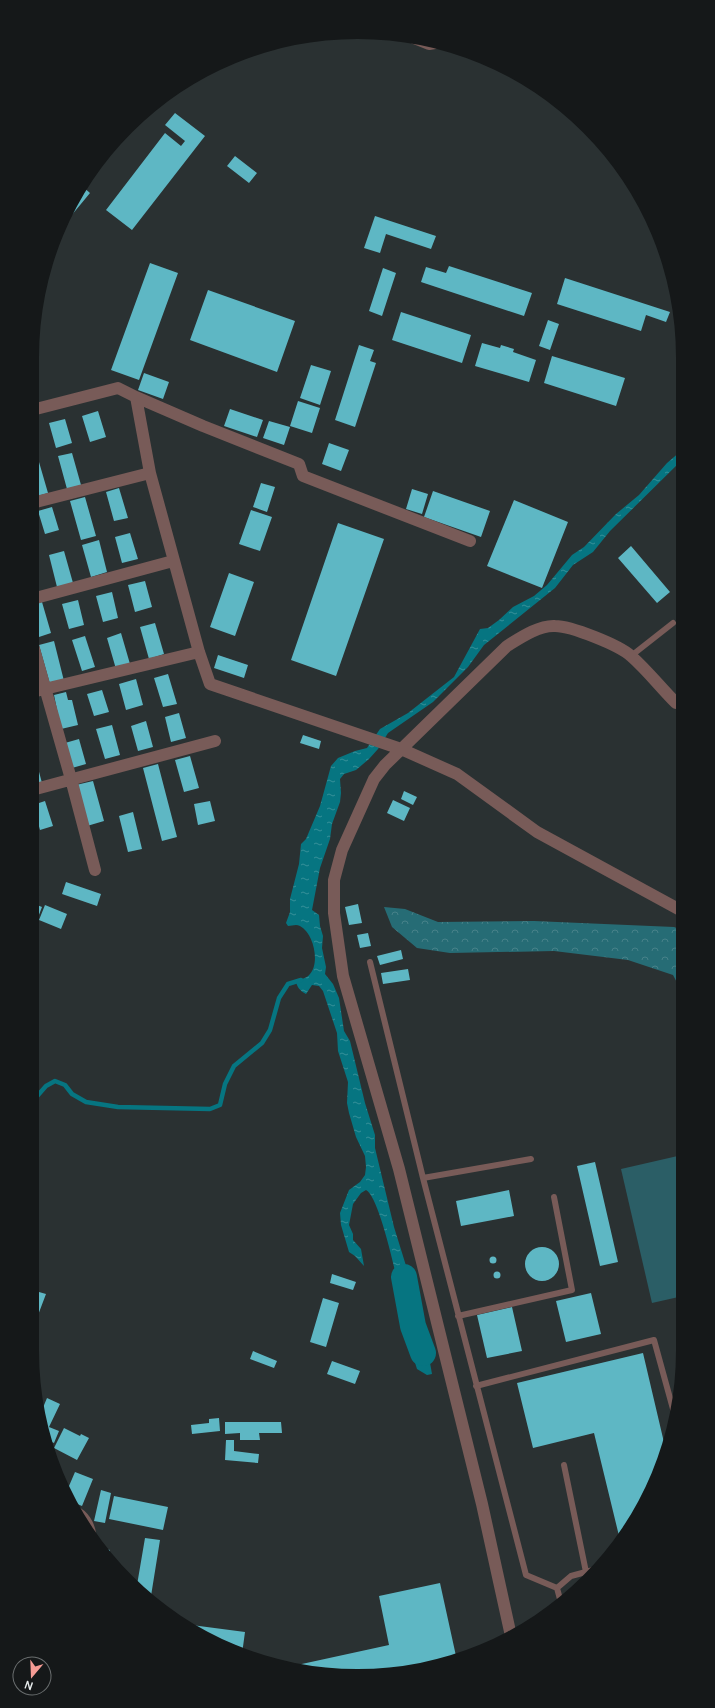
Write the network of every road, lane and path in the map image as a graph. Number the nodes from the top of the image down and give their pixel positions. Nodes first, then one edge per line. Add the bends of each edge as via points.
1 (136, 397) junction
2 (39, 408) edge
3 (150, 472) junction
4 (39, 502) edge
5 (470, 540) dead end
6 (173, 561) junction
7 (39, 597) edge
8 (673, 623) dead end
9 (199, 652) junction
10 (631, 656) junction
11 (39, 667) edge
12 (45, 688) junction
13 (39, 690) edge
14 (676, 702) edge
15 (215, 741) dead end
16 (401, 749) junction
17 (71, 779) junction
18 (39, 788) edge
19 (95, 870) dead end
20 (676, 908) edge
21 (370, 962) dead end
22 (531, 1159) dead end
23 (423, 1178) junction
24 (554, 1197) dead end
25 (458, 1316) junction
26 (476, 1386) junction
27 (671, 1403) edge
28 (564, 1465) dead end
29 (586, 1572) joint
30 (557, 1588) junction
31 (559, 1597) edge
32 (510, 1630) edge

1 - 2 street via 118,388
1 - 3 street
1 - 5 street via 299,464 303,476
3 - 4 street
3 - 6 street
6 - 7 street
6 - 9 street
8 - 10 lane
9 - 12 street
9 - 16 street via 210,684
10 - 14 street
10 - 16 street via 615,646 582,633 554,626 529,632 507,646
11 - 12 street
12 - 13 street
12 - 17 street
15 - 17 street
16 - 20 street via 457,774 537,832
16 - 32 street via 374,779 342,850 334,880 334,913 343,976 399,1169 482,1504
17 - 18 street
17 - 19 street
21 - 23 lane
22 - 23 lane
23 - 25 lane
24 - 25 lane via 572,1290
25 - 26 lane
26 - 27 lane via 654,1340
26 - 30 lane via 526,1575
28 - 29 lane
29 - 30 lane via 571,1576
30 - 31 lane

